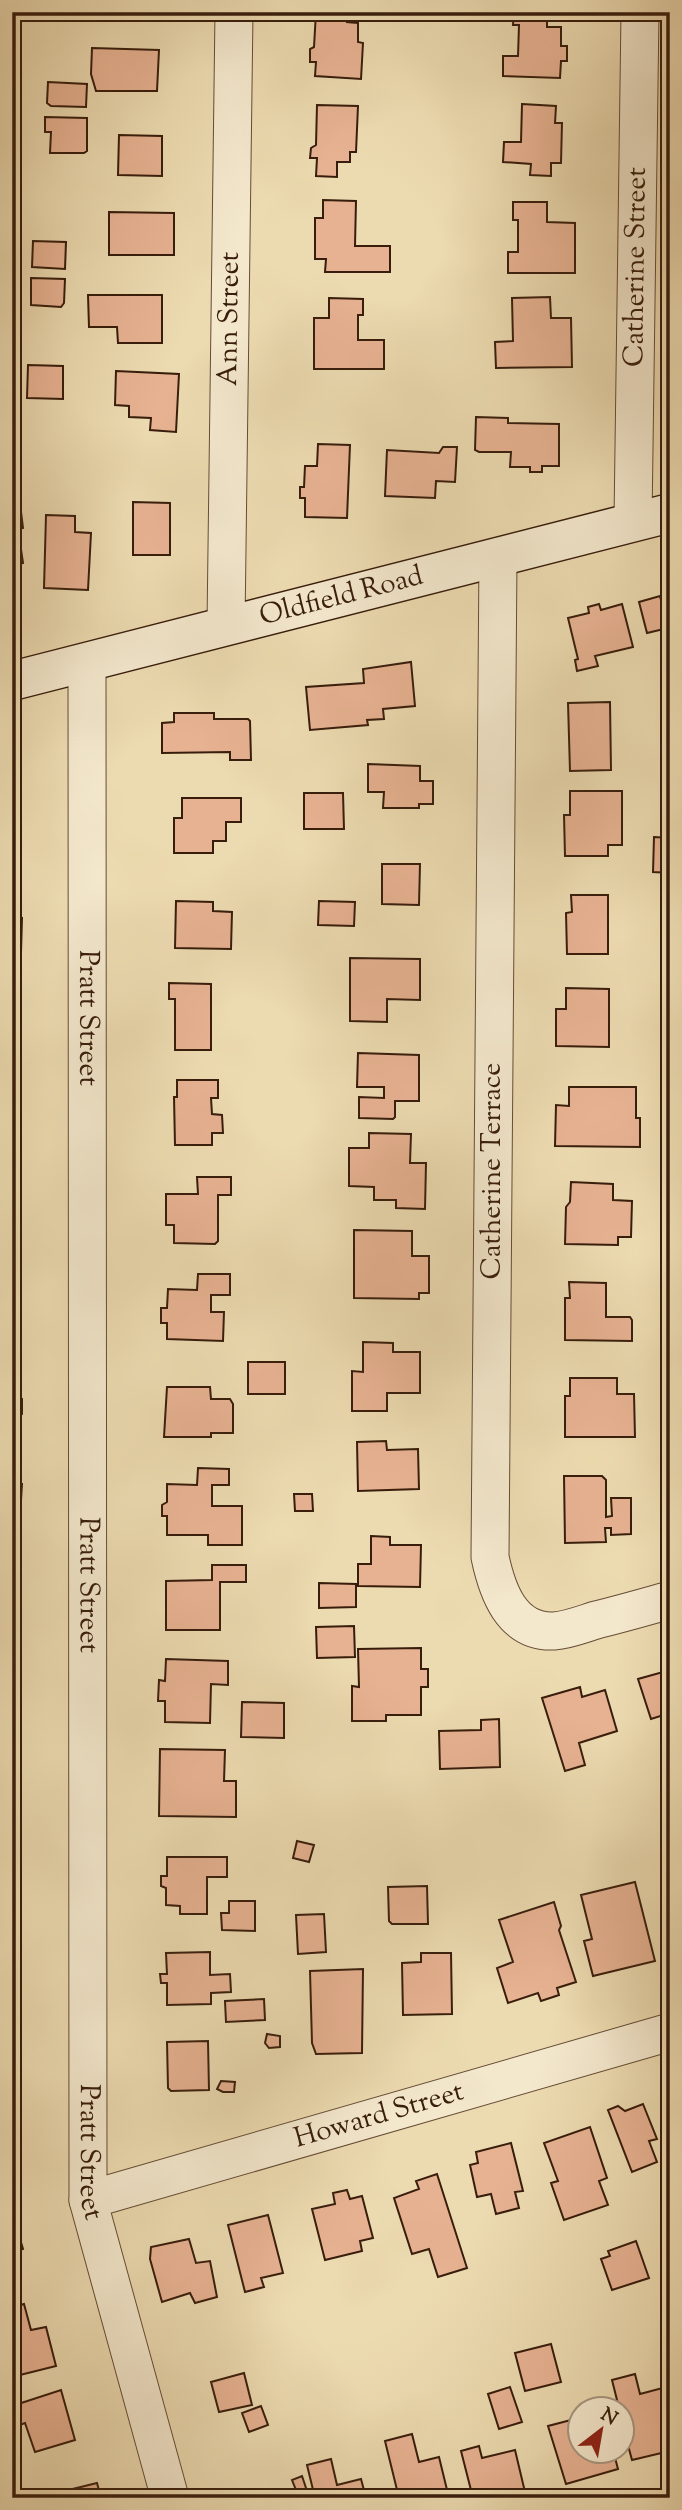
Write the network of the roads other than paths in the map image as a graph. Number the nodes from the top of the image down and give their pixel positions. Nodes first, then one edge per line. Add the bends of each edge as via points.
1 (234, 12) edge
2 (640, 12) edge
3 (670, 513) edge
4 (633, 521) junction
5 (498, 557) junction
6 (226, 625) junction
7 (87, 663) junction
8 (12, 681) edge
9 (670, 1600) edge
10 (670, 2032) edge
11 (88, 2200) junction
12 (170, 2498) edge

1 - 6 street, Ann Street
2 - 4 street, Catherine Street
3 - 4 street, Oldfield Road
4 - 5 street, Oldfield Road
5 - 6 street, Oldfield Road
5 - 9 street, Catherine Terrace via 490,1557 504,1603 534,1629 554,1631
6 - 7 street, Oldfield Road
7 - 8 street, Oldfield Road
7 - 11 street, Pratt Street
10 - 11 street, Howard Street
11 - 12 street, Pratt Street

